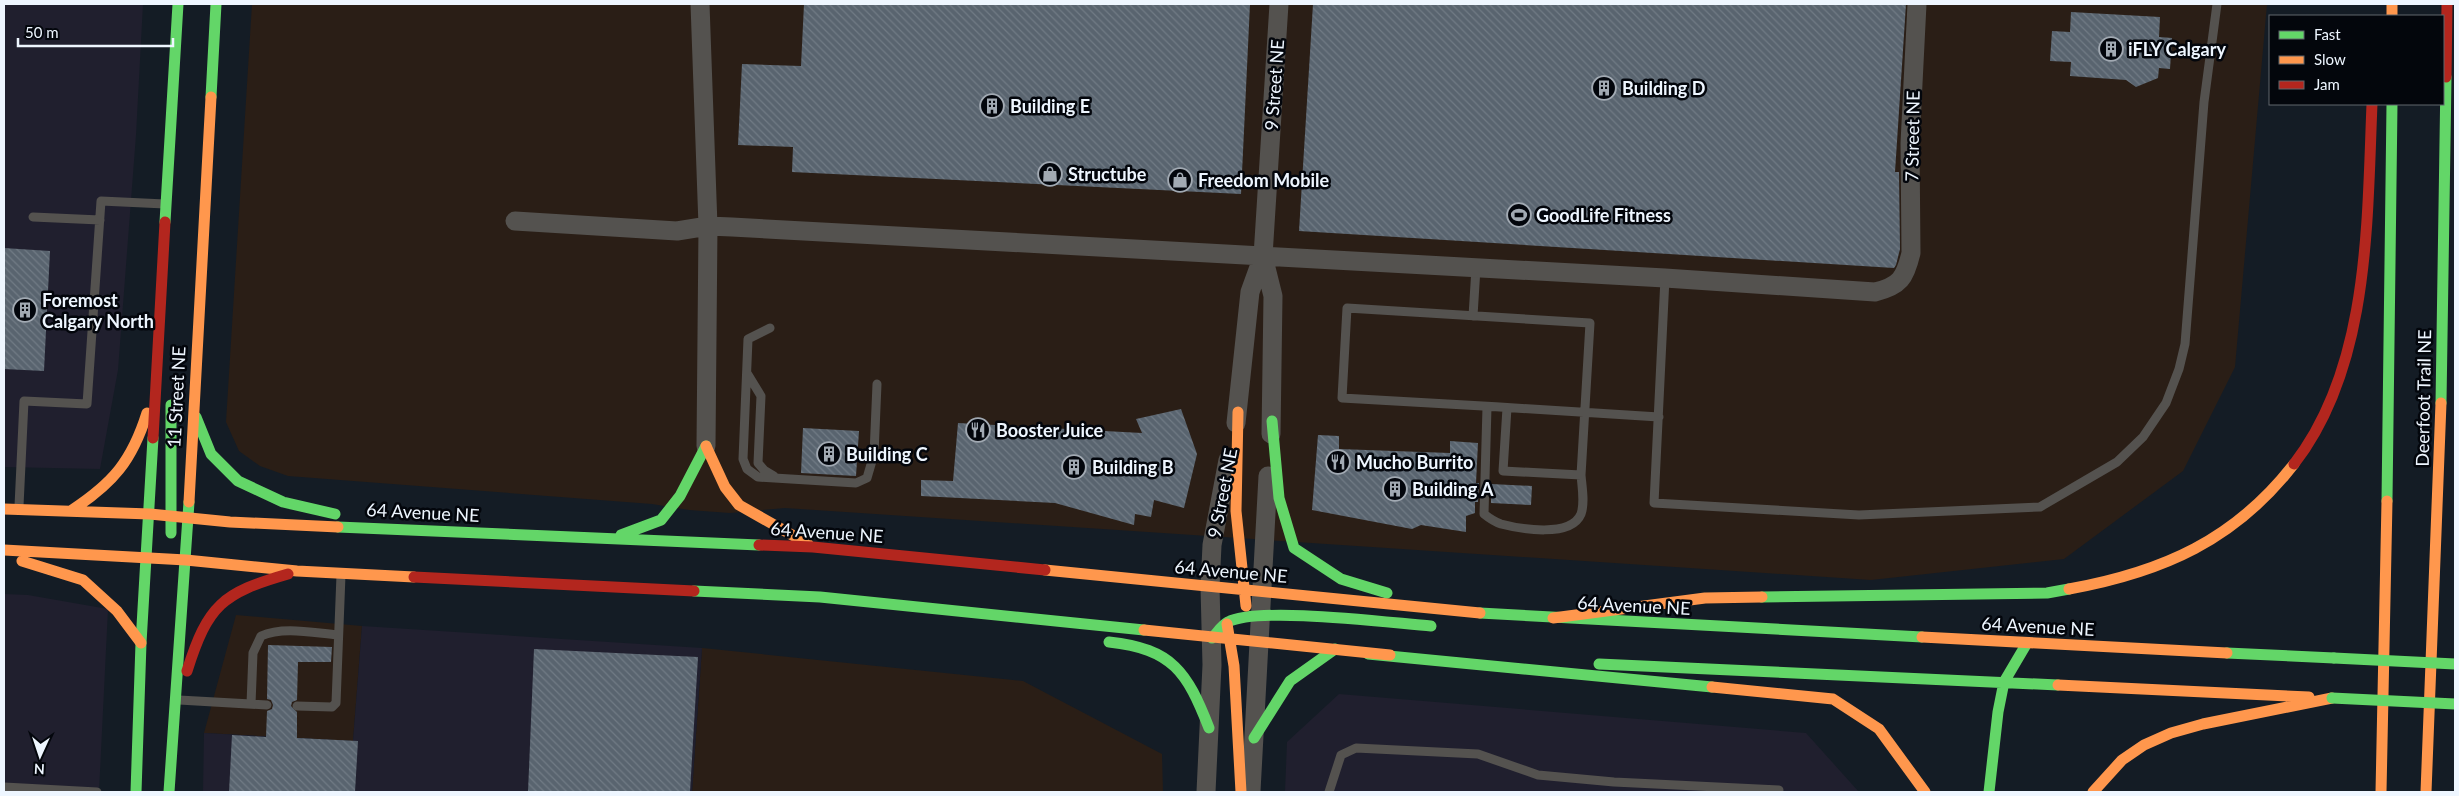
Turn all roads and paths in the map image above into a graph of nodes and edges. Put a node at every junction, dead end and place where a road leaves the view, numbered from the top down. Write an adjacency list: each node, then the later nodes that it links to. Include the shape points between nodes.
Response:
1 (178, 4): 12 (main road, 11 Street NE)
2 (216, 4): 9 (main road, 11 Street NE)
3 (221, 4): 9 (lane)
4 (700, 4): 17 (street)
5 (1279, 4): 18 (street, 9 Street NE)
6 (1917, 4): 20 (street, 7 Street NE, via 1910,143 1912,253 1900,281 1891,288 1874,292)
7 (2217, 4): 33 (lane, via 2204,102 2185,344 2180,369 2166,403 2143,438 2117,462 2040,507 1858,515 1654,503)
8 (2447, 4): 96 (main road, Deerfoot Trail NE, via 2442,416)
9 (214, 45): 30 (main road, 11 Street NE)
10 (2372, 105): 59 (main road, via 2360,283 2347,352 2335,388 2321,423 2286,476 2250,515 2212,542 2174,562 2126,578 2047,594 1705,598)
11 (2392, 105): 95 (main road)
12 (169, 164): 13 (main road, 11 Street NE); 23 (main road)
13 (167, 204): 15 (lane, via 100,201); 25 (main road, 11 Street NE)
14 (33, 217): 15 (lane)
15 (100, 220): 39 (lane, via 87,404 24,401)
16 (516, 221): 17 (street, via 677,230)
17 (708, 226): 18 (street); 35 (street)
18 (1263, 256): 19 (street); 31 (street, 9 Street NE, via 1250,292); 34 (street, 9 Street NE, via 1273,296)
19 (1476, 268): 20 (street); 21 (lane)
20 (1665, 278): 33 (lane)
21 (1472, 316): 28 (lane, via 1347,308 1342,398); 32 (lane, via 1590,323)
22 (770, 328): 24 (lane, via 748,339)
23 (171, 331)
24 (747, 373): 37 (lane, via 761,396 758,463); 37 (lane, via 743,459 747,469 758,477)
25 (157, 374): 40 (main road, via 142,428 128,462 102,490); 41 (main road, 11 Street NE)
26 (877, 384): 37 (lane, via 874,454 867,478 856,483)
27 (171, 390): 42 (main road)
28 (1487, 406): 29 (lane); 36 (lane, via 1484,514 1499,524 1527,529 1563,528 1574,523 1581,514)
29 (1507, 408): 32 (lane); 36 (lane, via 1503,471)
30 (193, 410): 43 (main road, 11 Street NE); 44 (main road, via 211,454 238,481 283,502)
31 (1238, 412): 53 (street, 9 Street NE, via 1216,524); 54 (main road, via 1236,511)
32 (1583, 412): 33 (lane); 36 (lane)
33 (1658, 416)
34 (1272, 421): 54 (street, 9 Street NE); 56 (main road, via 1279,498 1294,548 1341,578)
35 (706, 446): 45 (main road, via 680,496 661,520); 46 (main road, via 725,487 739,505)
36 (1580, 475)
37 (780, 478)
38 (4, 509): 39 (main road, 64 Avenue NE)
39 (19, 509): 40 (main road, 64 Avenue NE)
40 (72, 510): 41 (main road, 64 Avenue NE)
41 (150, 514): 42 (main road, 64 Avenue NE); 49 (main road, 11 Street NE)
42 (170, 516): 43 (main road, 64 Avenue NE); 50 (main road, via 171,534)
43 (188, 517): 44 (main road, 64 Avenue NE, via 230,522); 50 (main road, 11 Street NE)
44 (394, 528): 45 (main road, 64 Avenue NE)
45 (612, 538): 46 (main road, 64 Avenue NE)
46 (813, 547): 53 (main road, 64 Avenue NE)
47 (4, 550): 49 (main road)
48 (4, 556): 66 (main road, via 83,580 117,611)
49 (147, 558): 50 (main road); 66 (main road, 11 Street NE)
50 (186, 560): 51 (main road); 80 (main road, 11 Street NE)
51 (297, 571): 52 (main road); 75 (main road, via 245,588 217,608 196,642)
52 (342, 573): 55 (main road, via 820,597); 62 (lane)
53 (1210, 587): 54 (main road, 64 Avenue NE); 57 (main road, via 1221,596); 64 (street, 9 Street NE)
54 (1252, 590): 56 (main road, 64 Avenue NE); 58 (street, 9 Street NE)
55 (895, 606): 60 (main road); 64 (main road)
56 (1438, 610): 59 (main road, 64 Avenue NE)
57 (1226, 612): 58 (main road); 64 (main road); 64 (main road)
58 (1253, 616): 61 (main road); 67 (street, 9 Street NE)
59 (1553, 618): 63 (main road, 64 Avenue NE)
60 (930, 621)
61 (1442, 627)
62 (338, 635): 76 (lane, via 276,632 261,636 253,653); 79 (lane, via 336,703 332,707)
63 (1905, 636): 68 (main road, 64 Avenue NE); 69 (main road)
64 (1221, 639): 67 (main road); 81 (street, 9 Street NE); 89 (main road, via 1234,666)
65 (1101, 641): 81 (main road, via 1144,650 1168,661 1189,682)
66 (141, 643): 86 (main road, 11 Street NE)
67 (1258, 643): 70 (main road); 82 (street, 9 Street NE)
68 (2027, 643): 72 (main road, 64 Avenue NE, bridge); 73 (main road)
69 (1826, 644)
70 (1335, 649): 71 (main road); 82 (main road, via 1290,681)
71 (1368, 654): 73 (main road); 92 (main road, via 1833,699 1879,729)
72 (2455, 664)
73 (2004, 682): 74 (main road); 93 (main road)
74 (2332, 698): 77 (main road, bridge); 94 (main road, via 2203,724 2171,734 2144,745 2122,760)
75 (178, 700): 76 (lane); 80 (main road)
76 (250, 704): 78 (lane)
77 (2455, 704)
78 (267, 705)
79 (297, 706)
80 (174, 715): 87 (main road, 11 Street NE)
81 (1209, 728): 88 (street, 9 Street NE)
82 (1254, 738): 90 (street, 9 Street NE)
83 (4, 787): 85 (lane)
84 (1778, 790): 91 (lane, via 1538,775 1478,754 1356,748 1341,755)
85 (97, 792)
86 (136, 792)
87 (169, 792)
88 (1206, 792)
89 (1241, 792)
90 (1251, 792)
91 (1329, 792)
92 (1925, 792)
93 (1989, 792)
94 (2093, 792)
95 (2381, 792)
96 (2426, 792)

